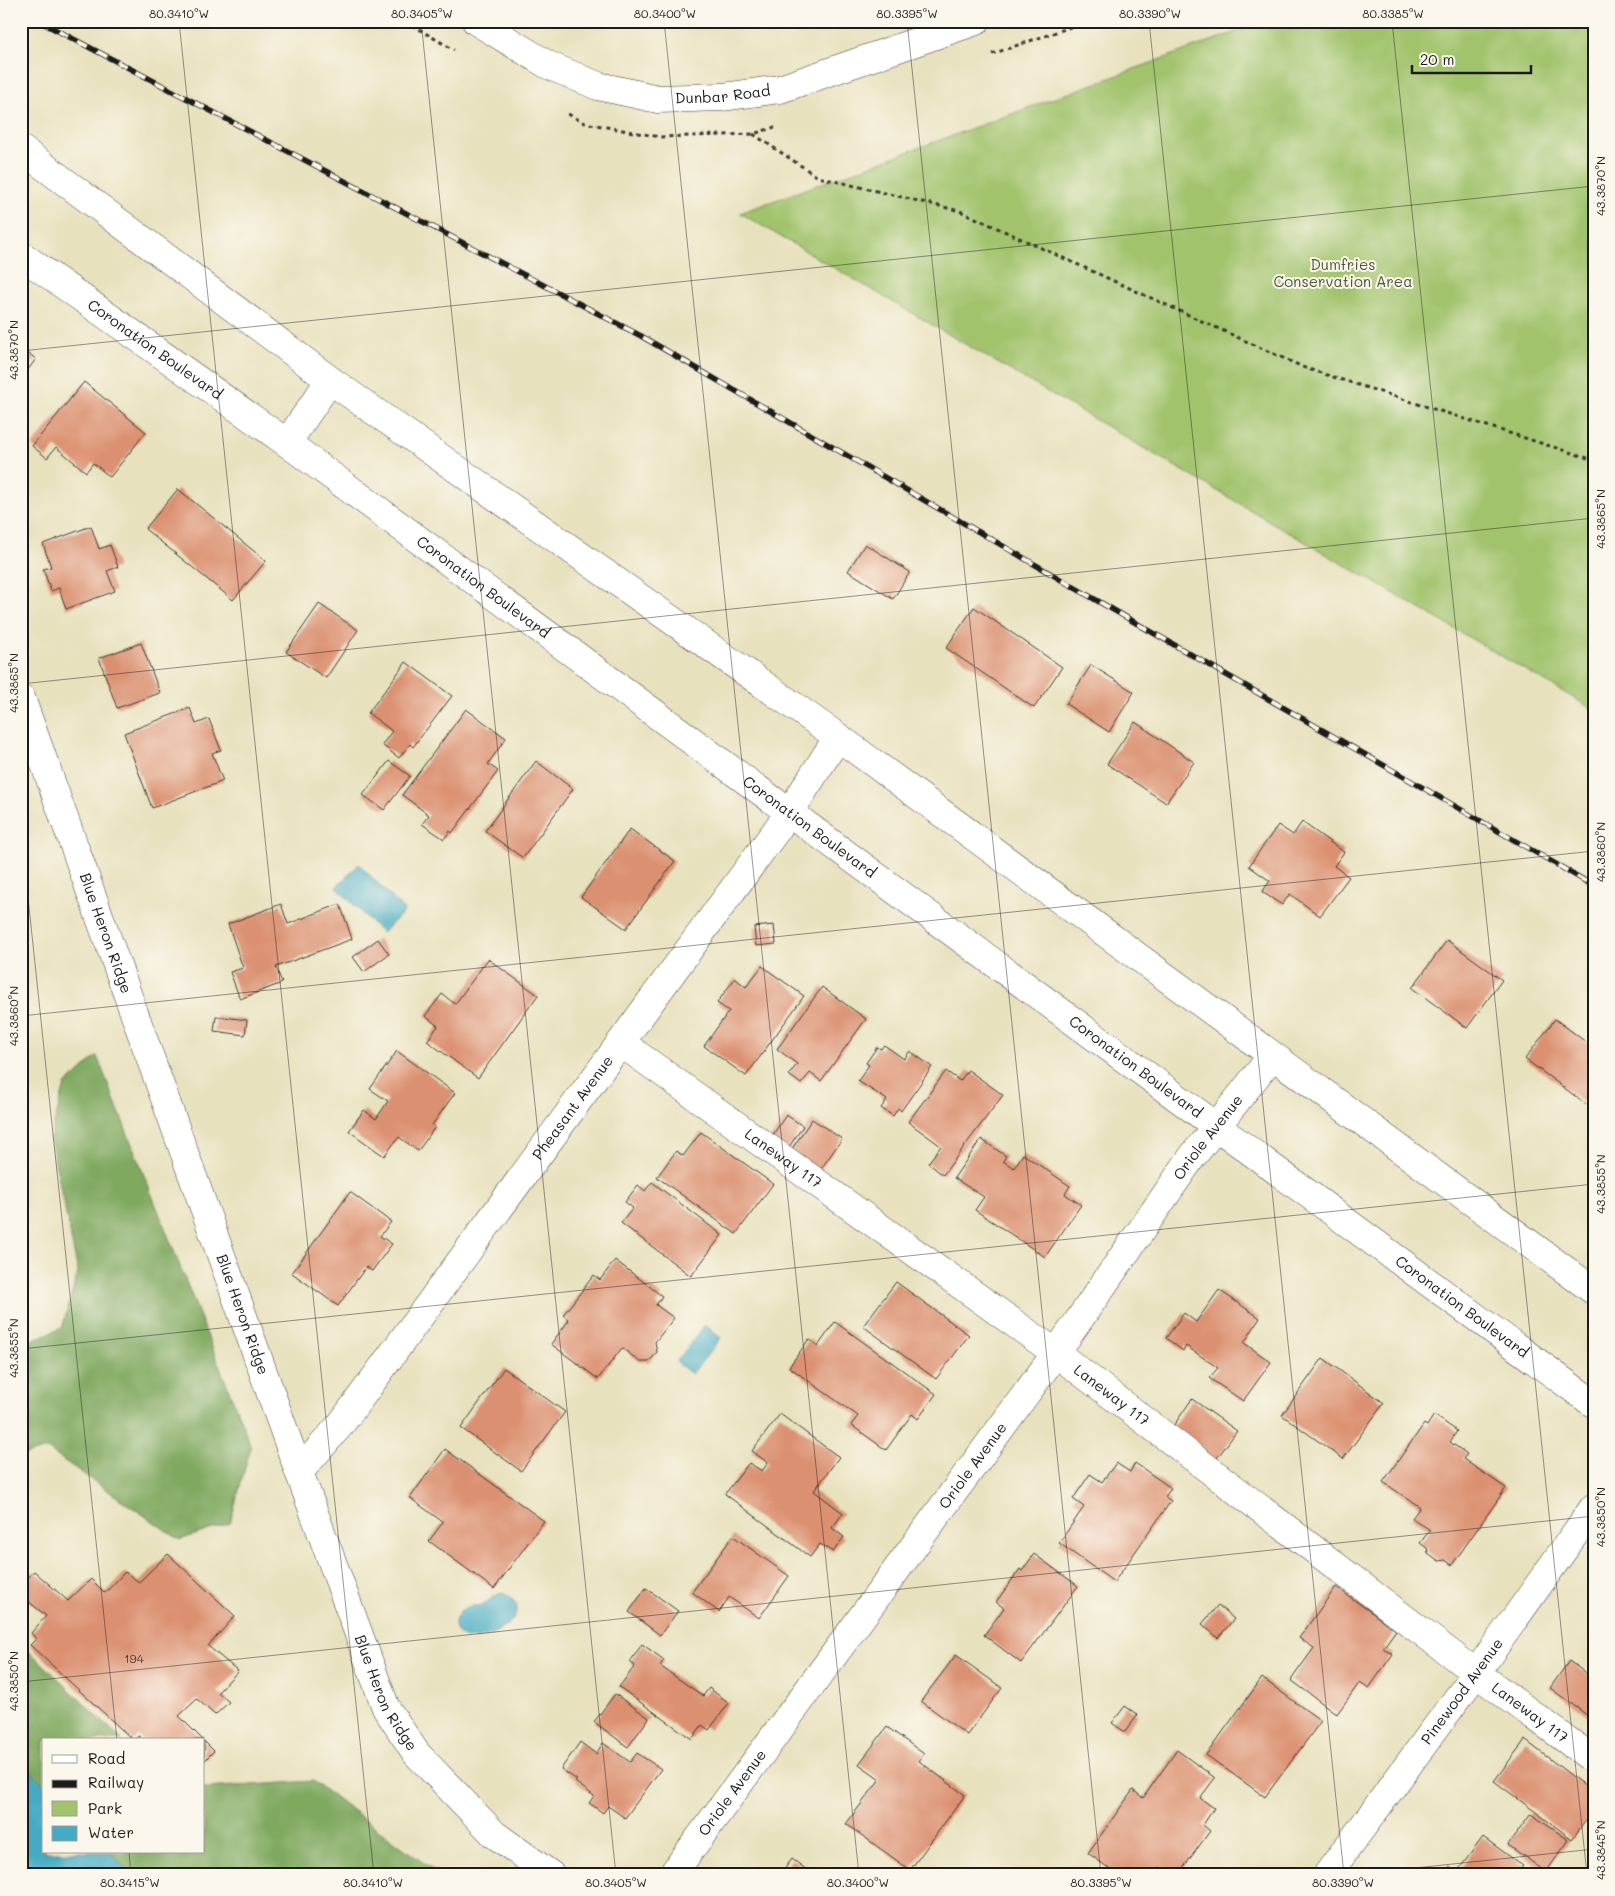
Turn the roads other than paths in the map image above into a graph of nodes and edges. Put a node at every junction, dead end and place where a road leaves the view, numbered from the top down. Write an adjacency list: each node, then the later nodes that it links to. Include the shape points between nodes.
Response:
1 (476, 21): 2 (street, Dunbar Road, via 548,65 598,86 658,99 724,98 780,90)
2 (976, 21)
3 (21, 149): 5 (street)
4 (21, 255): 6 (street, Coronation Boulevard)
5 (330, 380): 6 (street); 8 (street)
6 (287, 443): 9 (street, Coronation Boulevard)
7 (21, 698): 16 (street, Blue Heron Ridge)
8 (838, 737): 9 (street, Pheasant Avenue); 11 (street)
9 (790, 813): 10 (street, Pheasant Avenue); 12 (street, Coronation Boulevard)
10 (620, 1043): 14 (street, Laneway 117); 16 (street, Pheasant Avenue, via 341,1424)
11 (1272, 1056): 12 (street, Oriole Avenue); 13 (street)
12 (1215, 1126): 14 (street, Oriole Avenue); 15 (street, Coronation Boulevard)
13 (1594, 1291)
14 (1056, 1353): 18 (street, Laneway 117); 21 (street, Oriole Avenue)
15 (1594, 1404)
16 (299, 1472): 20 (street, Blue Heron Ridge, via 386,1708 416,1753 494,1834)
17 (1594, 1506): 18 (street, Pinewood Avenue)
18 (1476, 1673): 19 (street, Laneway 117); 22 (street, Pinewood Avenue)
19 (1594, 1760)
20 (551, 1875)
21 (672, 1875)
22 (1327, 1875)

